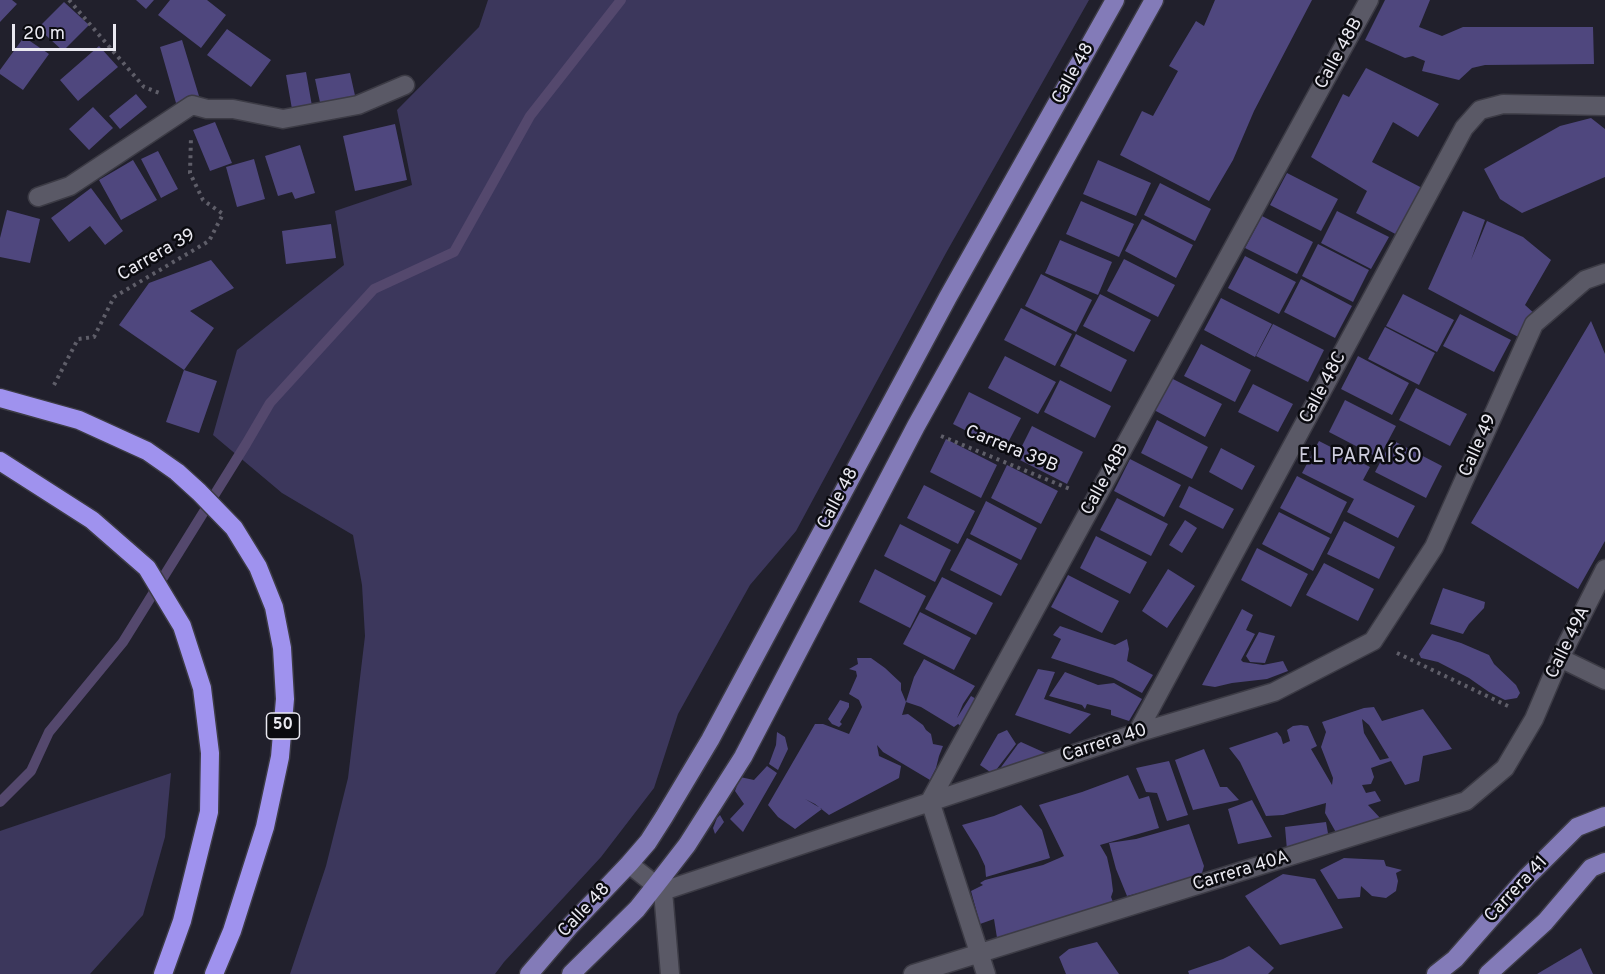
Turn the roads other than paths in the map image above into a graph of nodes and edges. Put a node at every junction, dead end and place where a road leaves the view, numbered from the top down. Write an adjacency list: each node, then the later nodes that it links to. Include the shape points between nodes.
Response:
1 (1115, 0): 19 (main road, Calle 48, via 948,297 710,740 648,842)
2 (1154, 0): 20 (main road, Calle 48, via 916,426 743,757)
3 (1369, 0): 16 (street, Calle 48B)
4 (405, 85): 6 (street, via 358,105 283,119 192,105 70,186)
5 (1605, 106): 15 (street, Calle 48C, via 1503,104 1480,110 1464,128)
6 (38, 197)
7 (1605, 273): 11 (street, Calle 49, via 1585,280 1534,324 1434,547)
8 (0, 398): 23 (highway, 50, via 79,420 147,451 177,472 234,528 258,567 274,607 282,648 285,699 280,757 265,827)
9 (0, 461): 22 (highway, via 92,520 147,568 182,626 202,688 210,753 209,812 182,921)
10 (1605, 569): 12 (street, Calle 49A)
11 (1373, 641): 15 (street, Carrera 40, via 1274,692)
12 (1560, 658): 13 (street); 14 (street, Calle 49A)
13 (1605, 680)
14 (1534, 718): 21 (street, Carrera 40A, via 1505,768 1466,801)
15 (1137, 733): 16 (street, Carrera 40)
16 (930, 801): 20 (street, Carrera 40); 21 (street)
17 (1605, 816): 29 (main road, Carrera 41, via 1577,827 1455,959)
18 (1605, 862): 30 (main road, via 1591,868 1545,922)
19 (629, 864): 20 (street); 24 (main road, Calle 48)
20 (660, 888): 25 (main road, Calle 48); 26 (street)
21 (979, 953): 27 (street, Carrera 40A); 28 (street)
22 (163, 974)
23 (214, 974)
24 (529, 974)
25 (571, 974)
26 (670, 974)
27 (913, 974)
28 (986, 974)
29 (1436, 974)
30 (1488, 974)

